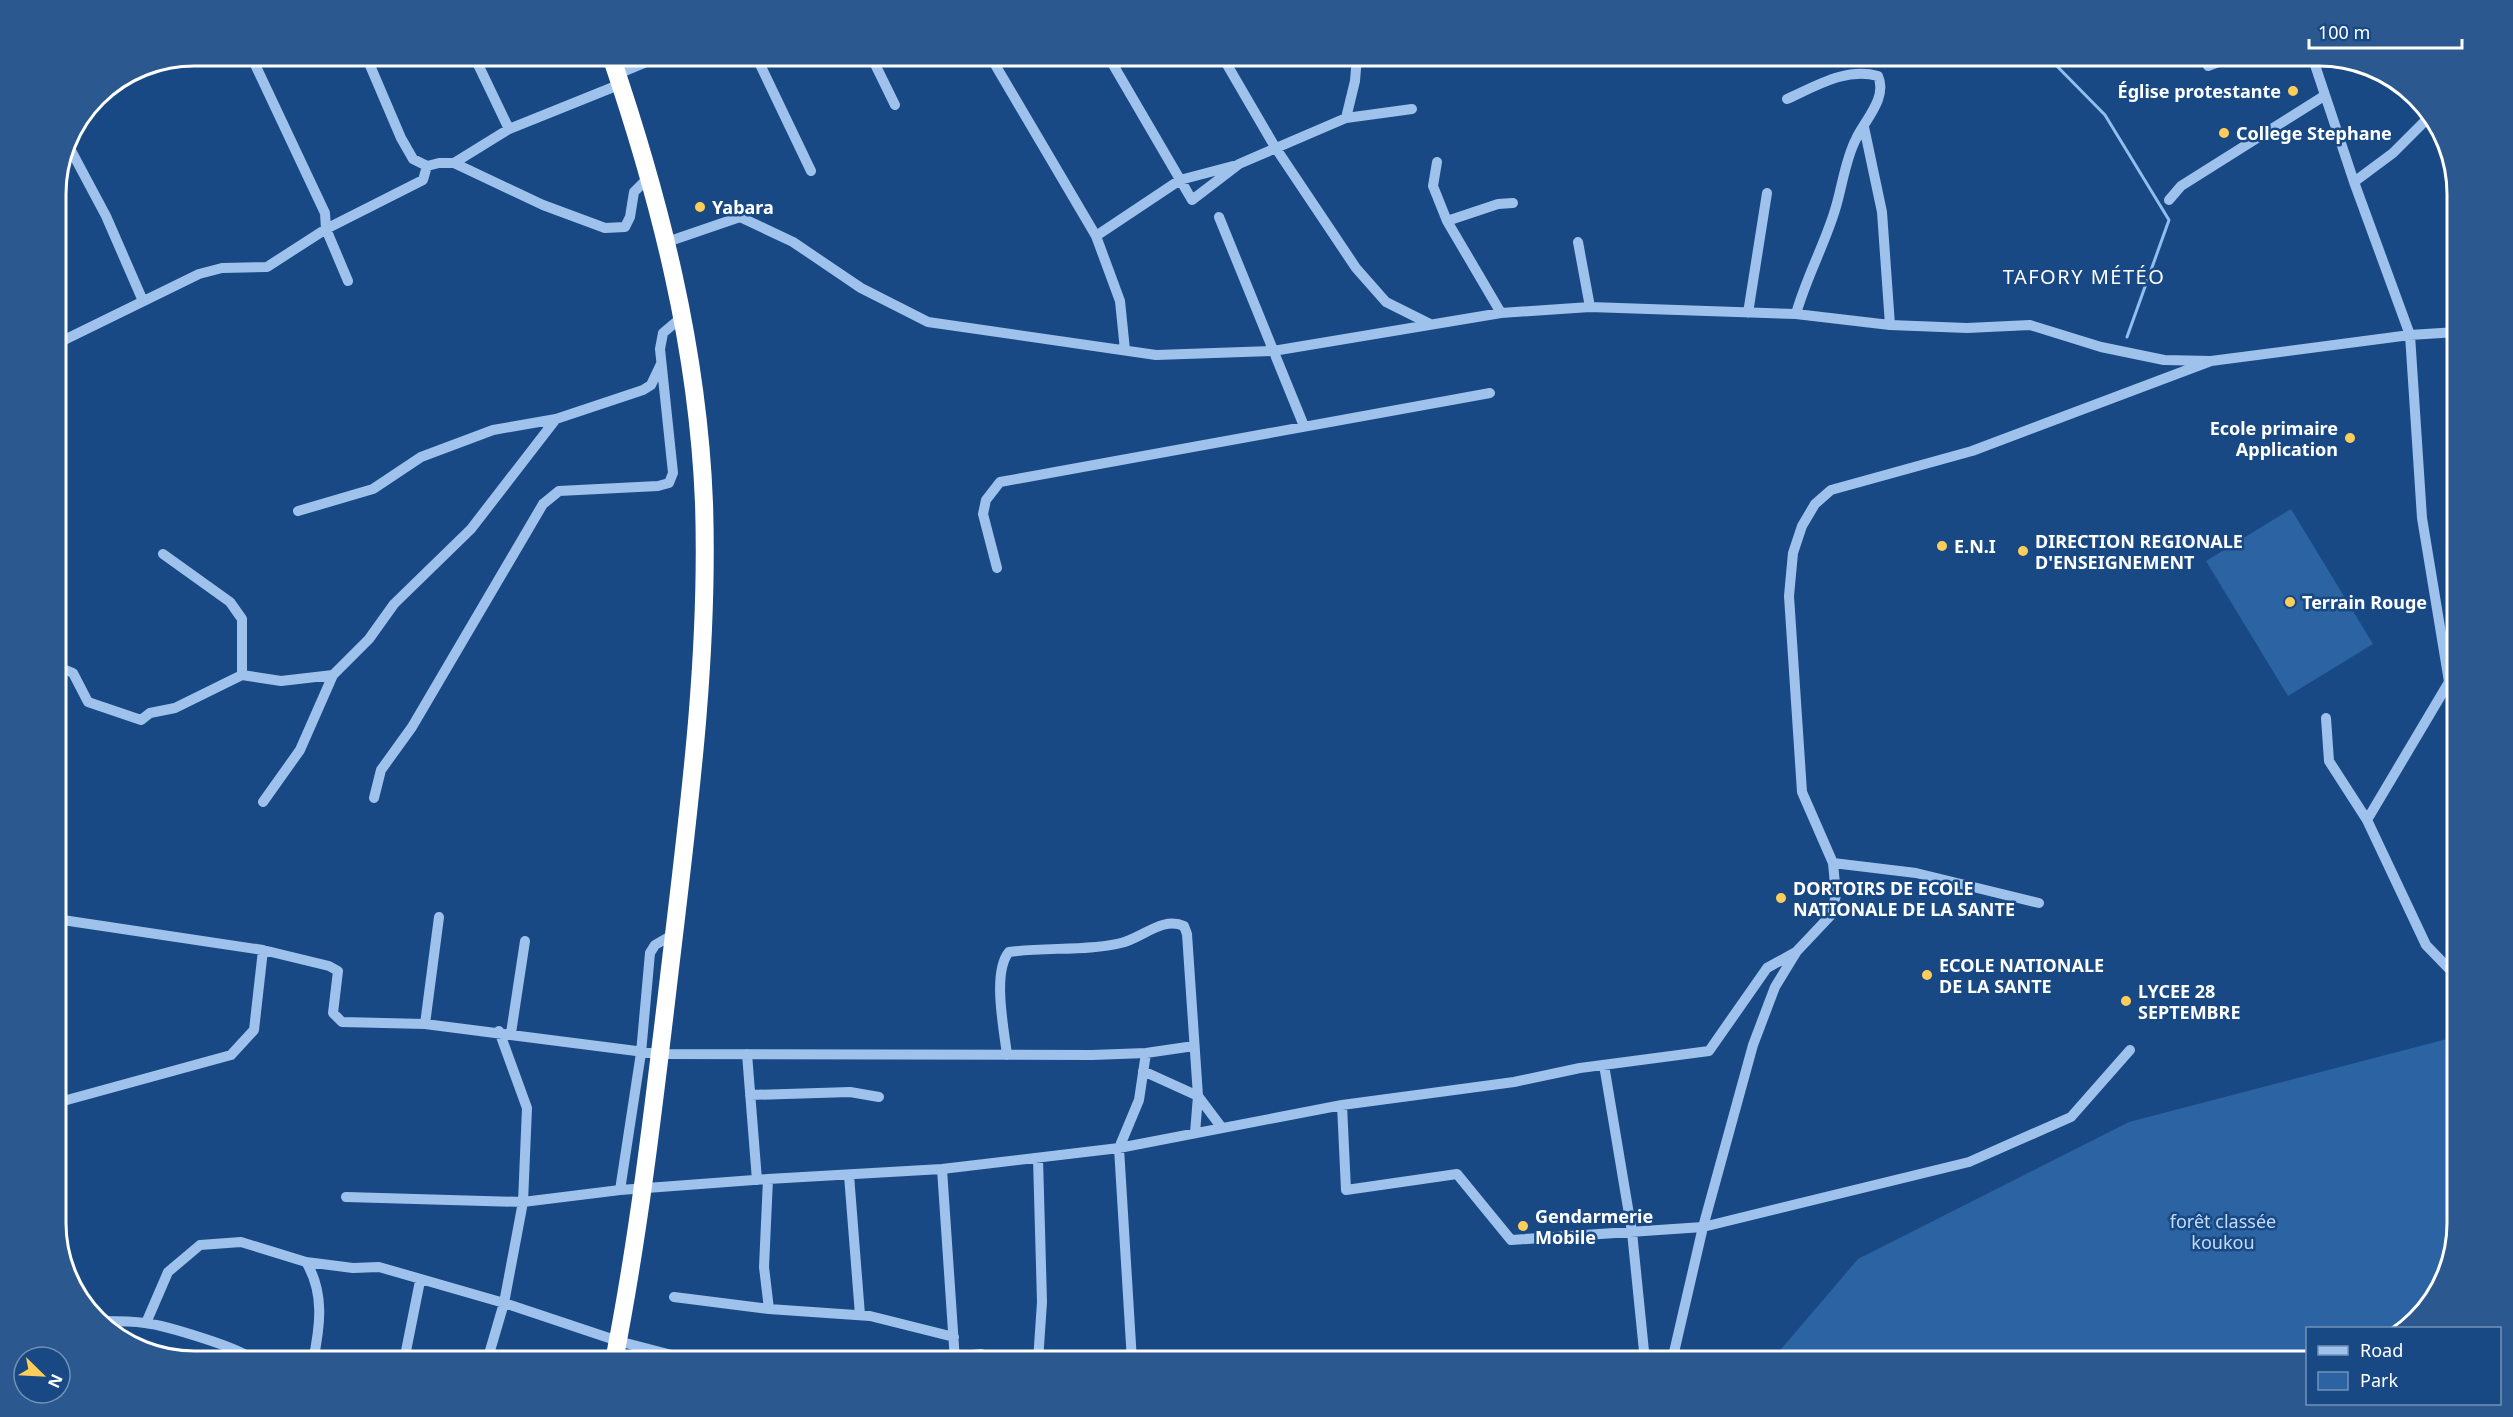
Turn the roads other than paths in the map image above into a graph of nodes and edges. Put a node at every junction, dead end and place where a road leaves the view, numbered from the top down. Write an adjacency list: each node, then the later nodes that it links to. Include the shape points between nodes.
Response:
1 (256, 66): 39 (street, via 325,213)
2 (370, 66): 24 (street)
3 (479, 66): 21 (street)
4 (614, 66): 13 (highway)
5 (643, 66): 13 (street)
6 (761, 66): 29 (street)
7 (876, 66): 16 (street)
8 (997, 66): 40 (street)
9 (1114, 66): 32 (street)
10 (1228, 66): 22 (street)
11 (1356, 66): 18 (street)
12 (2315, 66): 14 (street)
13 (619, 79): 21 (street); 30 (highway)
14 (2324, 96): 33 (street); 35 (street, via 2181,186)
15 (1787, 99): 20 (street, via 1838,76 1878,76 1881,83)
16 (895, 105)
17 (1412, 109): 18 (street)
18 (1346, 118): 22 (street)
19 (2424, 122): 33 (street, via 2393,153)
20 (1864, 127): 48 (street, via 1856,139 1835,212); 51 (street, via 1882,212)
21 (509, 129): 26 (street)
22 (1275, 147): 27 (street); 50 (street, via 1375,293)
23 (73, 154): 44 (street, via 106,216)
24 (413, 159): 28 (street); 31 (street)
25 (1437, 162): 38 (street, via 1432,186)
26 (454, 163): 28 (street); 30 (street, via 543,205 605,228 625,227 634,192)
27 (1239, 164): 32 (street); 32 (street, via 1192,200)
28 (427, 166): 31 (street)
29 (811, 171)
30 (649, 177): 41 (highway)
31 (423, 180): 39 (street)
32 (1180, 180): 40 (street)
33 (2354, 182): 53 (street)
34 (1767, 193): 47 (street)
35 (2169, 200)
36 (1513, 203): 38 (street)
37 (1220, 218): 56 (street)
38 (1447, 221): 46 (street)
39 (326, 229): 43 (street); 44 (street, via 267,267 222,268 199,274)
40 (1096, 236): 55 (street, via 1120,301)
41 (667, 242): 49 (highway); 55 (street, via 740,217 793,242 861,288 928,322)
42 (1578, 242): 45 (street)
43 (348, 281)
44 (143, 301): 54 (street)
45 (1590, 307): 46 (street); 47 (street)
46 (1501, 313): 50 (street)
47 (1748, 313): 48 (street)
48 (1796, 314): 51 (street)
49 (683, 316): 58 (street, via 663,333); 80 (highway, via 704,503 700,708)
50 (1430, 324): 56 (street)
51 (1890, 325): 57 (street, via 1967,328 2030,324 2101,347 2164,360)
52 (2447, 333): 53 (street)
53 (2410, 335): 57 (street); 67 (street, via 2422,518)
54 (66, 339)
55 (1125, 350): 56 (street, via 1156,355)
56 (1273, 351): 63 (street)
57 (2211, 361): 76 (street, via 1972,452 1831,490 1815,504 1793,553 1789,596 1802,792)
58 (661, 364): 59 (street); 60 (street)
59 (651, 385): 60 (street); 62 (street)
60 (664, 388): 73 (street, via 673,473 669,483 559,491 543,504 412,727 381,770)
61 (1490, 393): 63 (street)
62 (556, 419): 64 (street, via 493,430 422,456 373,489); 70 (street, via 471,529 394,604 369,639)
63 (1304, 426): 66 (street, via 1000,482 986,500 983,514)
64 (298, 512)
65 (163, 554): 69 (street, via 230,602 242,619)
66 (997, 568)
67 (2447, 664)
68 (66, 670): 69 (street, via 73,673 88,702 141,720 150,712 175,708)
69 (242, 675): 70 (street, via 281,681)
70 (333, 675): 74 (street, via 300,750)
71 (2447, 687): 75 (street)
72 (2326, 718): 75 (street, via 2329,761)
73 (374, 798)
74 (263, 802)
75 (2367, 820): 84 (street, via 2426,945)
76 (1833, 862): 77 (street, via 1916,873); 83 (street, via 1836,895 1831,915)
77 (2039, 903)
78 (439, 917): 85 (street)
79 (66, 920): 82 (street)
80 (674, 934): 90 (street, via 655,945 650,953); 92 (highway)
81 (525, 941): 87 (street)
82 (263, 950): 85 (street, via 338,971 333,1013 342,1022); 100 (street, via 254,1030 231,1055)
83 (1797, 951): 95 (street, via 1767,968 1709,1051); 113 (street, via 1775,987 1753,1045)
84 (2447, 967)
85 (425, 1024): 86 (street)
86 (499, 1031): 87 (street); 112 (street, via 527,1108)
87 (511, 1033): 90 (street)
88 (1194, 1046): 91 (street); 94 (street, via 1187,934 1184,926 1174,921 1119,944 1010,952 1003,959 1000,980); 98 (street)
89 (2130, 1050): 113 (street, via 2072,1117 1969,1162)
90 (641, 1053): 92 (street); 110 (street)
91 (1146, 1053): 94 (street); 96 (street)
92 (660, 1054): 93 (street); 109 (highway)
93 (747, 1054): 94 (street); 97 (street)
94 (1007, 1055)
95 (1604, 1065): 101 (street, via 1514,1082); 114 (street)
96 (1143, 1071): 98 (street); 104 (street, via 1138,1100)
97 (750, 1095): 99 (street, via 850,1092); 108 (street)
98 (1198, 1096): 102 (street); 103 (street)
99 (879, 1097)
100 (66, 1101)
101 (1342, 1105): 102 (street); 114 (street, via 1346,1190 1457,1174 1511,1240)
102 (1222, 1128): 103 (street)
103 (1195, 1133): 104 (street)
104 (1119, 1148): 105 (street); 133 (street)
105 (1038, 1158): 106 (street); 132 (street, via 1042,1302)
106 (942, 1169): 107 (street); 123 (street)
107 (849, 1175): 108 (street); 120 (street)
108 (762, 1179): 109 (street); 119 (street)
109 (644, 1189): 110 (street); 124 (highway)
110 (620, 1190): 112 (street)
111 (346, 1197): 112 (street)
112 (523, 1202): 118 (street)
113 (1702, 1227): 114 (street); 135 (street)
114 (1632, 1232): 134 (street)
115 (306, 1262): 116 (street, via 379,1267); 122 (street, via 241,1242 200,1245 168,1272); 126 (street, via 316,1279 318,1293 319,1333)
116 (420, 1281): 118 (street); 127 (street)
117 (674, 1298): 119 (street)
118 (504, 1303): 124 (street); 128 (street)
119 (769, 1309): 120 (street)
120 (860, 1315): 123 (street)
121 (113, 1321): 122 (street)
122 (146, 1323): 125 (street)
123 (954, 1337): 131 (street)
124 (618, 1341): 129 (highway); 130 (street)
125 (234, 1351)
126 (315, 1351)
127 (406, 1351)
128 (490, 1351)
129 (616, 1351)
130 (655, 1351)
131 (955, 1351)
132 (1039, 1351)
133 (1131, 1351)
134 (1644, 1351)
135 (1674, 1351)

